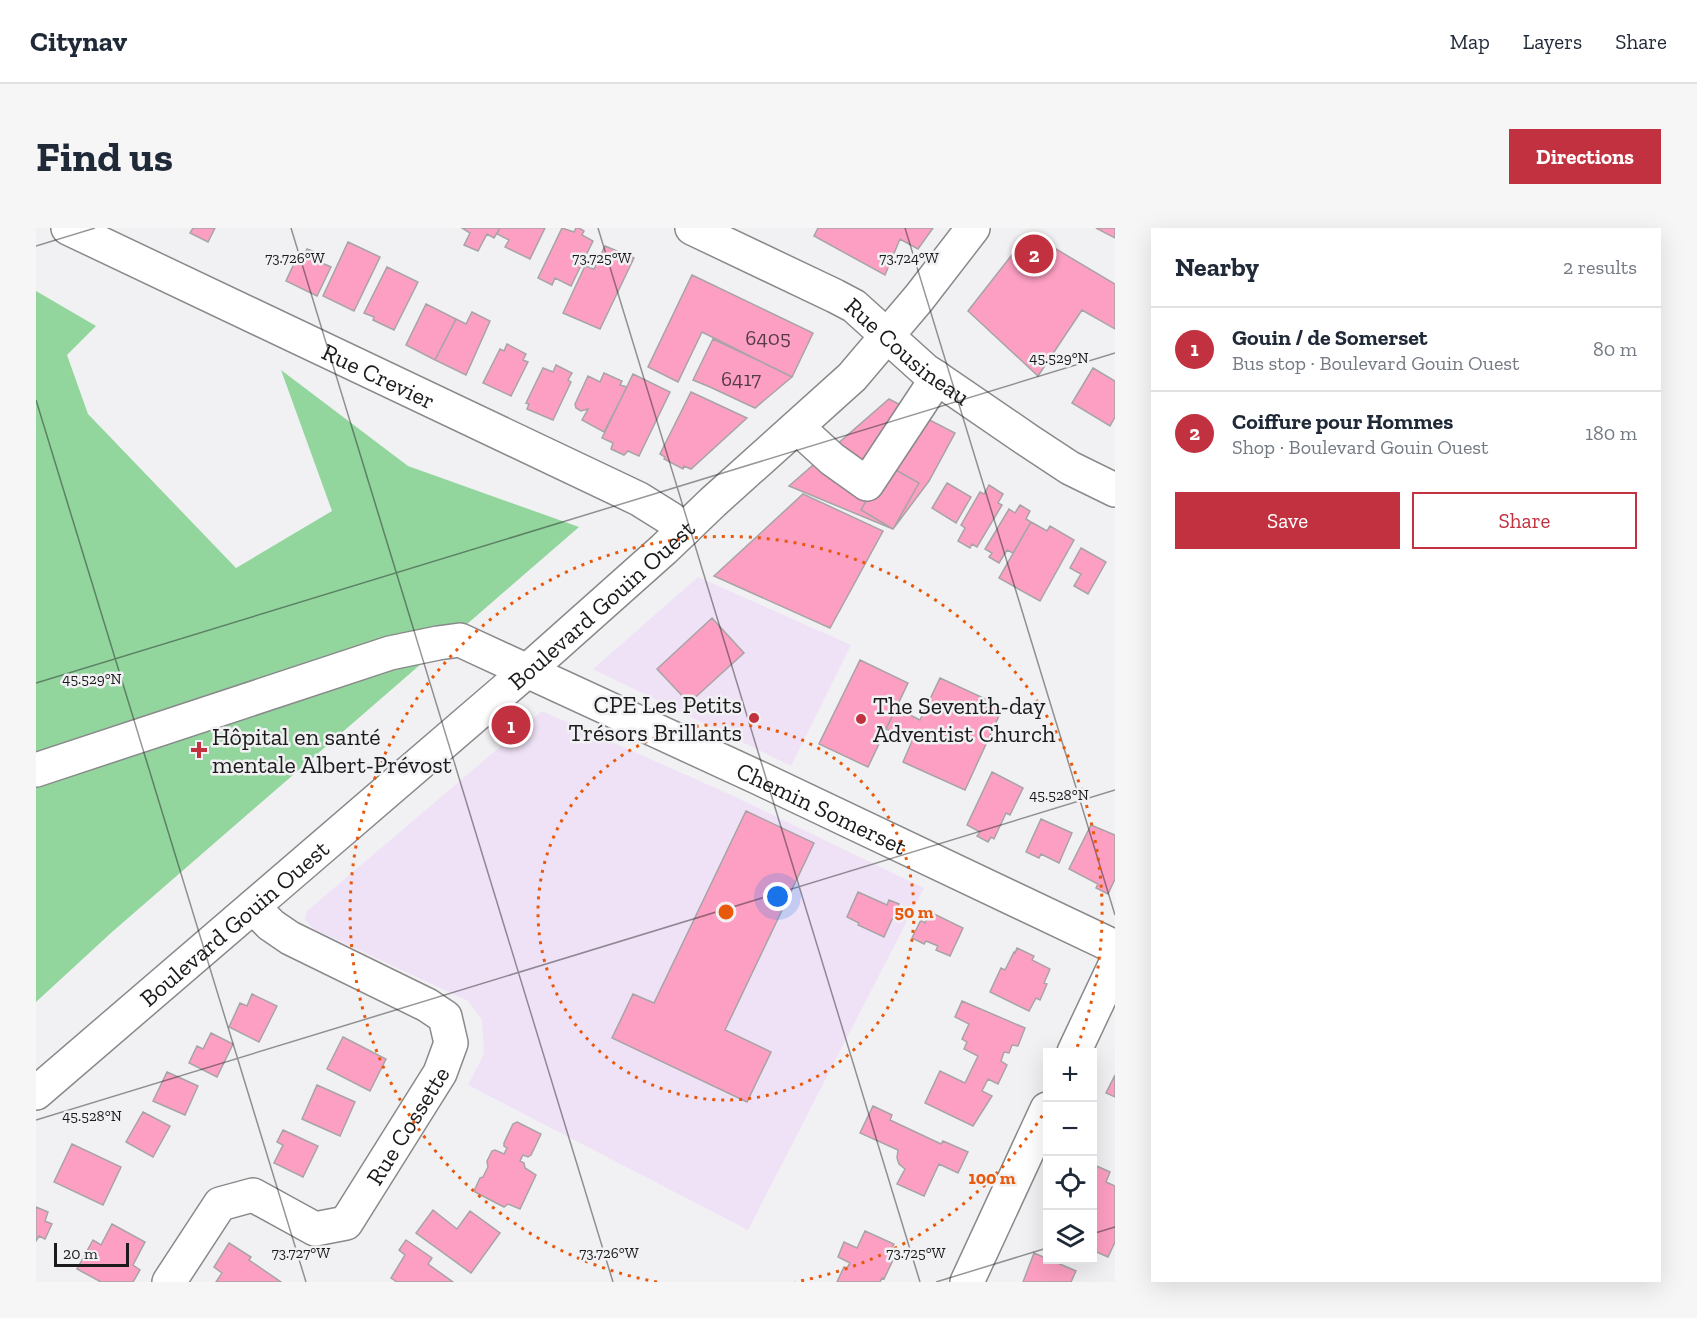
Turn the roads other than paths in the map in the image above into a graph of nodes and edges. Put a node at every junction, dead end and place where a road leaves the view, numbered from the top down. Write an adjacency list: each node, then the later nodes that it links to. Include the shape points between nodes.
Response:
1 (68, 228): 8 (street, Rue Crevier, via 639,499)
2 (692, 228): 4 (street, Rue Cousineau, via 844,300)
3 (973, 228): 4 (street, Boulevard Gouin Ouest)
4 (887, 336): 5 (street, Rue Cousineau); 6 (street, Boulevard Gouin Ouest, via 852,377)
5 (937, 378): 6 (street, via 867,484); 7 (street, Rue Cousineau, via 1062,462)
6 (797, 427): 8 (street, Boulevard Gouin Ouest)
7 (1115, 490)
8 (684, 530): 9 (street, Boulevard Gouin Ouest)
9 (527, 671): 10 (street, Chemin Somerset, via 460,640 438,643 390,653); 11 (street, Boulevard Gouin Ouest); 12 (street, Chemin Somerset)
10 (36, 770)
11 (253, 907): 15 (street, Boulevard Gouin Ouest); 17 (street, Rue Cossette, via 290,938 445,1017 451,1043 440,1072 346,1223 315,1229 253,1196 220,1204)
12 (1115, 946)
13 (1115, 965): 14 (street)
14 (1076, 1048)
15 (36, 1093)
16 (1043, 1118): 18 (street)
17 (169, 1282)
18 (967, 1282)

